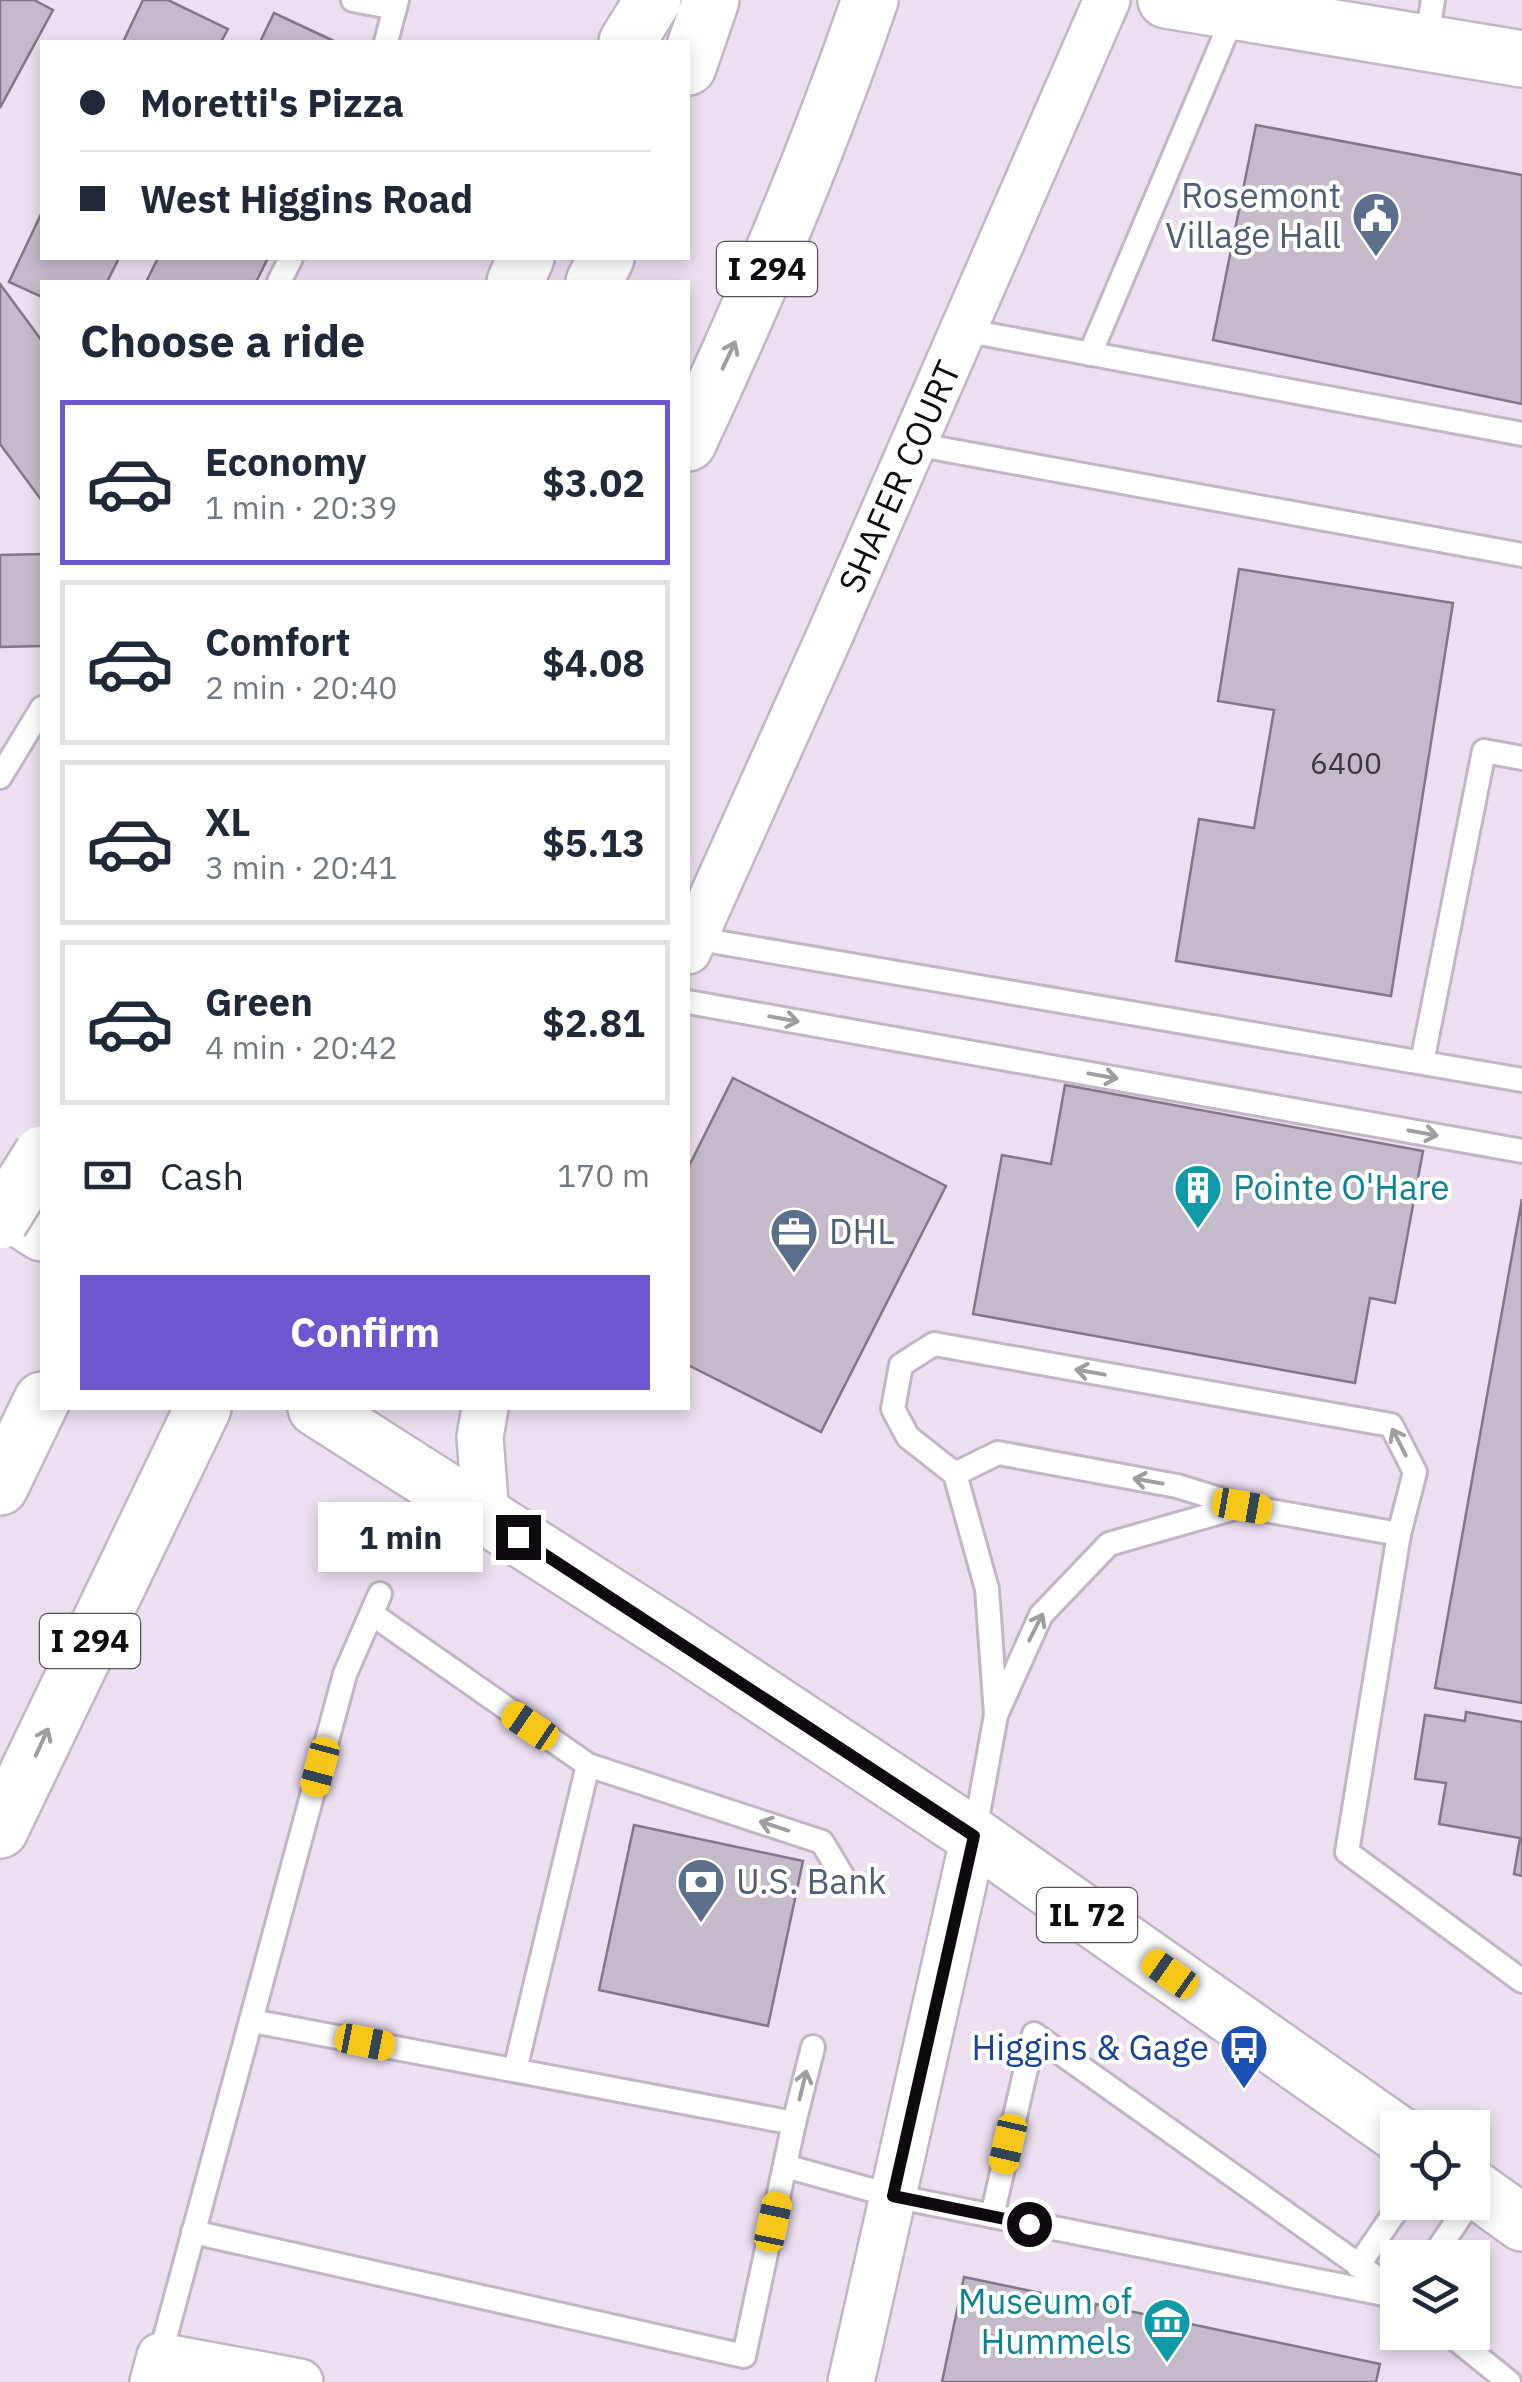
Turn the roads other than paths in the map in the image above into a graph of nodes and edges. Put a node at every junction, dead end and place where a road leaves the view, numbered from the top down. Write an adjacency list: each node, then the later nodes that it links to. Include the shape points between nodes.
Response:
1 (353, 0): 7 (lane)
2 (652, 0): 11 (main road)
3 (710, 0): 13 (main road)
4 (870, 0): 17 (main road, I 294, one-way to 4, via 752,308)
5 (1107, 0): 14 (street, SHAFER COURT)
6 (1166, 0): 8 (main road)
7 (396, 4): 10 (lane)
8 (1234, 12): 9 (main road); 15 (lane)
9 (1429, 21): 12 (main road)
10 (387, 40)
11 (628, 40)
12 (1522, 59)
13 (690, 61)
14 (964, 330): 15 (lane); 18 (street, SHAFER COURT)
15 (1090, 354): 16 (lane)
16 (1522, 434)
17 (690, 439)
18 (914, 444): 19 (lane); 23 (street, SHAFER COURT)
19 (1522, 556)
20 (40, 711): 22 (lane)
21 (1522, 758): 25 (lane, via 1484,751)
22 (0, 777)
23 (690, 945): 25 (lane)
24 (690, 1002): 27 (lane, one-way to 27)
25 (1422, 1062): 26 (lane)
26 (1522, 1080)
27 (1522, 1151)
28 (40, 1157): 30 (main road, bridge)
29 (0, 1206): 31 (main road)
30 (0, 1221)
31 (40, 1232)
32 (40, 1404): 37 (main road)
33 (333, 1410): 39 (main road, IL 72)
34 (486, 1410): 39 (street, via 480,1437)
35 (191, 1429): 43 (main road, I 294, one-way to 35)
36 (955, 1474): 38 (lane, one-way to 36, via 1177,1486 998,1453); 40 (lane, one-way to 36, via 1414,1472 1390,1425 934,1344 901,1365 893,1409 908,1437); 41 (lane, via 987,1589)
37 (0, 1486)
38 (1242, 1506): 40 (lane); 41 (lane, one-way to 38, via 1041,1614 1109,1544)
39 (486, 1516): 44 (main road, IL 72)
40 (1399, 1534): 47 (lane, via 1347,1852)
41 (996, 1715): 44 (lane)
42 (588, 1765): 46 (lane, one-way to 42, via 822,1842); 48 (lane, via 376,1604 346,1674); 50 (lane)
43 (6, 1819): 45 (main road)
44 (974, 1836): 51 (main road, IL 72); 54 (street)
45 (0, 1864)
46 (846, 1882)
47 (1522, 1980)
48 (252, 2021): 50 (lane); 59 (lane)
49 (813, 2047): 52 (lane, one-way to 49)
50 (515, 2070): 52 (lane)
51 (1380, 2121)
52 (794, 2123): 53 (lane)
53 (785, 2166): 54 (lane); 59 (lane, via 744,2356)
54 (893, 2196): 56 (lane); 66 (street)
55 (1490, 2205): 58 (main road)
56 (992, 2216): 60 (lane, via 1034,2034); 62 (lane)
57 (1390, 2220): 60 (lane)
58 (1522, 2223)
59 (193, 2232): 64 (lane)
60 (1358, 2266): 61 (lane)
61 (1380, 2282)
62 (1380, 2291)
63 (1469, 2350): 67 (lane)
64 (156, 2369): 65 (street)
65 (300, 2382)
66 (851, 2382)
67 (1509, 2382)

